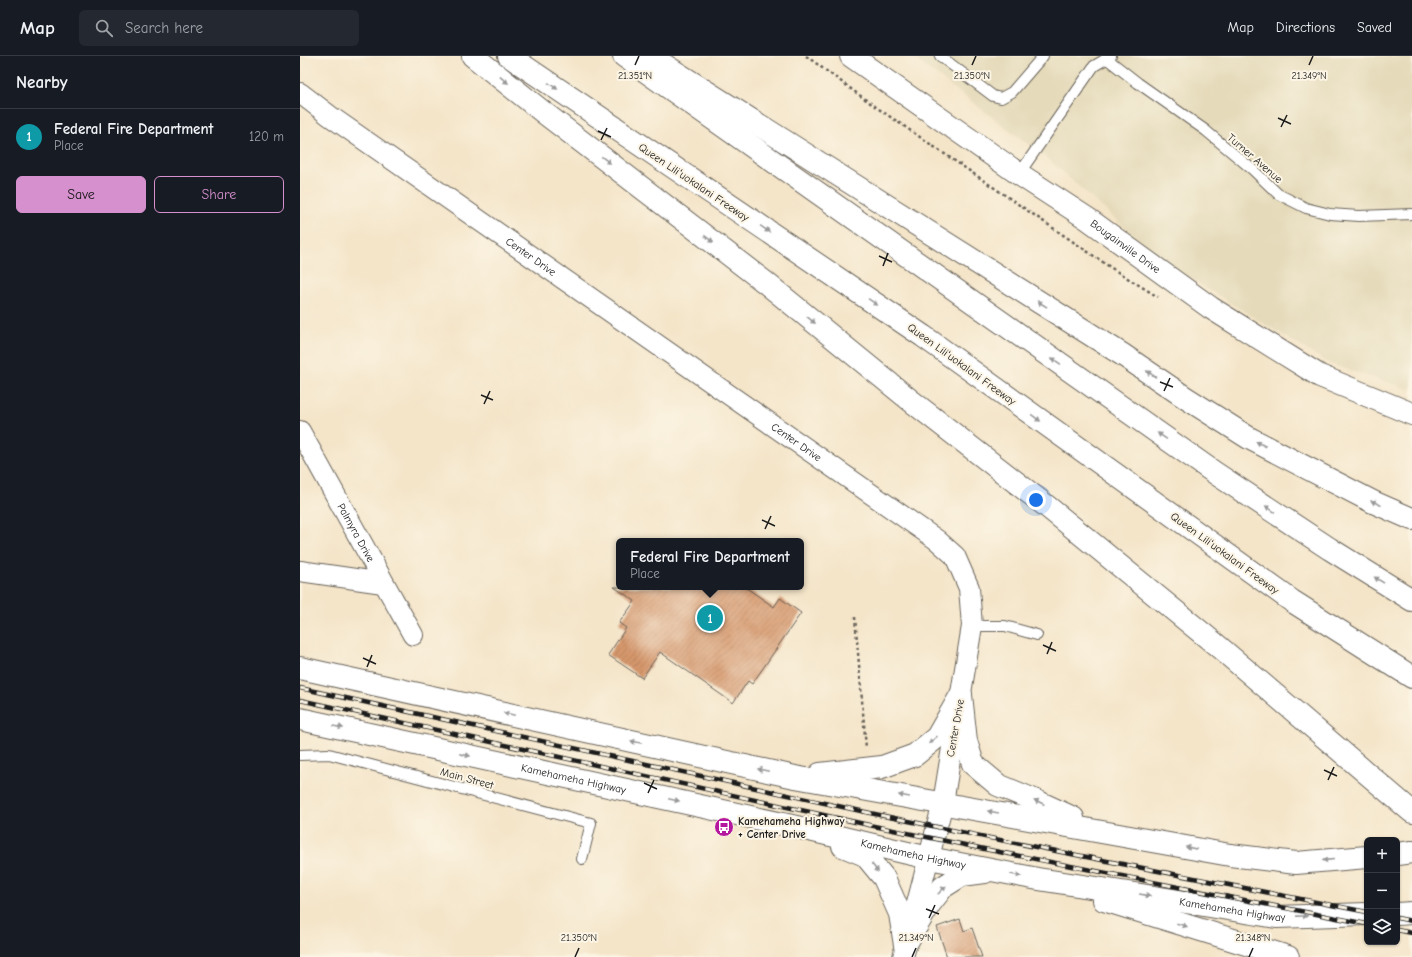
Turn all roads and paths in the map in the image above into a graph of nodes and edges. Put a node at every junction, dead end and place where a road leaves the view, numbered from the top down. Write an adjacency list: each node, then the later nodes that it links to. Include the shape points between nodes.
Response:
1 (473, 56): 30 (main road, one-way to 30, via 766,283 1049,508 1219,647)
2 (509, 56): 23 (main road, Queen Liliʻuokalani Freeway, one-way to 23, via 923,336 1292,601)
3 (624, 56): 17 (main road, one-way to 3, via 1215,473)
4 (650, 56): 14 (main road, one-way to 4, via 1249,438 1123,355)
5 (851, 56): 10 (main road, Bougainville Drive)
6 (940, 56): 7 (lane, via 993,96 1001,98 1012,92)
7 (1043, 56)
8 (1108, 57): 10 (lane, via 1094,66); 11 (lane, Turner Avenue, via 1138,83 1205,130 1285,198 1306,208 1330,214)
9 (300, 93): 19 (street, Center Drive, via 937,540 955,556 969,588)
10 (1019, 174): 12 (main road, Bougainville Drive, via 1088,219 1211,308 1320,376)
11 (1412, 214)
12 (1412, 414)
13 (300, 431): 16 (street, Palmyra Drive)
14 (1412, 519)
15 (300, 571): 16 (street)
16 (383, 583): 20 (street, Palmyra Drive)
17 (1412, 600)
18 (855, 617): 27 (path)
19 (972, 626): 21 (lane, via 1005,626); 24 (street, Center Drive)
20 (413, 635)
21 (1037, 635)
22 (300, 668): 28 (main road, one-way to 22)
23 (1412, 676)
24 (961, 695): 28 (main road, one-way to 28, via 937,737 915,755 882,767); 29 (street, Center Drive); 32 (main road, one-way to 24, via 998,785 973,764 966,741)
25 (300, 719): 31 (main road, Kamehameha Highway, one-way to 31)
26 (300, 755): 35 (lane, Main Street, via 329,754 591,823)
27 (866, 755)
28 (794, 777): 29 (main road, one-way to 28)
29 (943, 803): 32 (main road, one-way to 29); 34 (street, Center Drive)
30 (1412, 812)
31 (792, 826): 34 (main road, Kamehameha Highway); 41 (main road, one-way to 41, via 865,855 884,878 900,914)
32 (1100, 831): 33 (main road, one-way to 32, via 1296,863 1230,855)
33 (1364, 857)
34 (929, 858): 36 (main road, Kamehameha Highway); 41 (street, Center Drive)
35 (582, 859)
36 (994, 871): 37 (main road, Kamehameha Highway, one-way to 37); 41 (main road, one-way to 36, via 929,906 943,887 962,874)
37 (1038, 879): 39 (main road, Kamehameha Highway, one-way to 39, via 1276,917); 42 (main road, one-way to 42)
38 (1412, 913): 40 (main road)
39 (1364, 914)
40 (1400, 914)
41 (904, 951)
42 (1288, 957)

